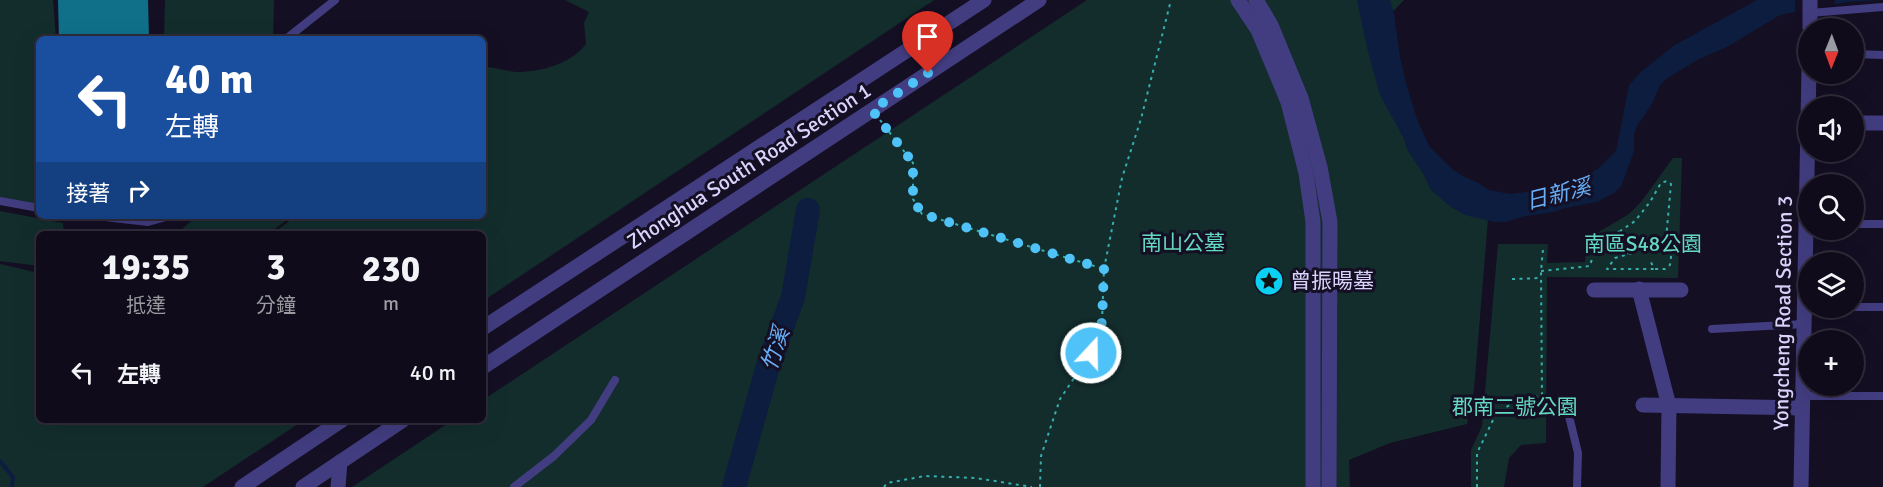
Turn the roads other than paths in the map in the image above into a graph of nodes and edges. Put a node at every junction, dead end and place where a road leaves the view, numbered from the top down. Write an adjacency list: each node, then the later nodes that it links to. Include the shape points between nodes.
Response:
1 (335, 0): 8 (lane)
2 (984, 0): 26 (street, Zhonghua South Road Section 1)
3 (1039, 0): 28 (street, Zhonghua South Road Section 1)
4 (1239, 0): 42 (street, via 1258,30 1288,102 1306,172 1313,222)
5 (1256, 0): 43 (street, via 1271,25 1301,98 1330,222)
6 (1883, 7): 7 (lane)
7 (1810, 13)
8 (290, 36)
9 (1864, 54): 10 (lane)
10 (1883, 55)
11 (1864, 123): 12 (street)
12 (1883, 123)
13 (0, 201): 14 (lane)
14 (36, 207)
15 (122, 219): 16 (lane)
16 (159, 219)
17 (1864, 224): 18 (lane)
18 (1883, 224)
19 (1639, 289): 20 (street); 21 (street); 33 (street)
20 (1594, 290)
21 (1681, 290)
22 (1864, 307): 23 (lane)
23 (1883, 307)
24 (1805, 318): 25 (street, Yongcheng Road Section 3)
25 (1804, 324): 27 (lane); 31 (street, Yongcheng Road Section 3)
26 (486, 326)
27 (1712, 328)
28 (486, 366)
29 (615, 380): 41 (lane, via 591,420)
30 (1883, 396): 31 (lane)
31 (1802, 402): 33 (street); 46 (street, Yongcheng Road Section 3)
32 (1643, 405): 33 (street)
33 (1670, 406): 45 (street)
34 (1567, 408): 44 (lane, via 1578,453)
35 (338, 423): 38 (street)
36 (399, 423): 37 (street)
37 (340, 462): 39 (street); 40 (street)
38 (242, 487)
39 (303, 487)
40 (338, 487)
41 (514, 487)
42 (1313, 487)
43 (1329, 487)
44 (1577, 487)
45 (1668, 487)
46 (1801, 487)

